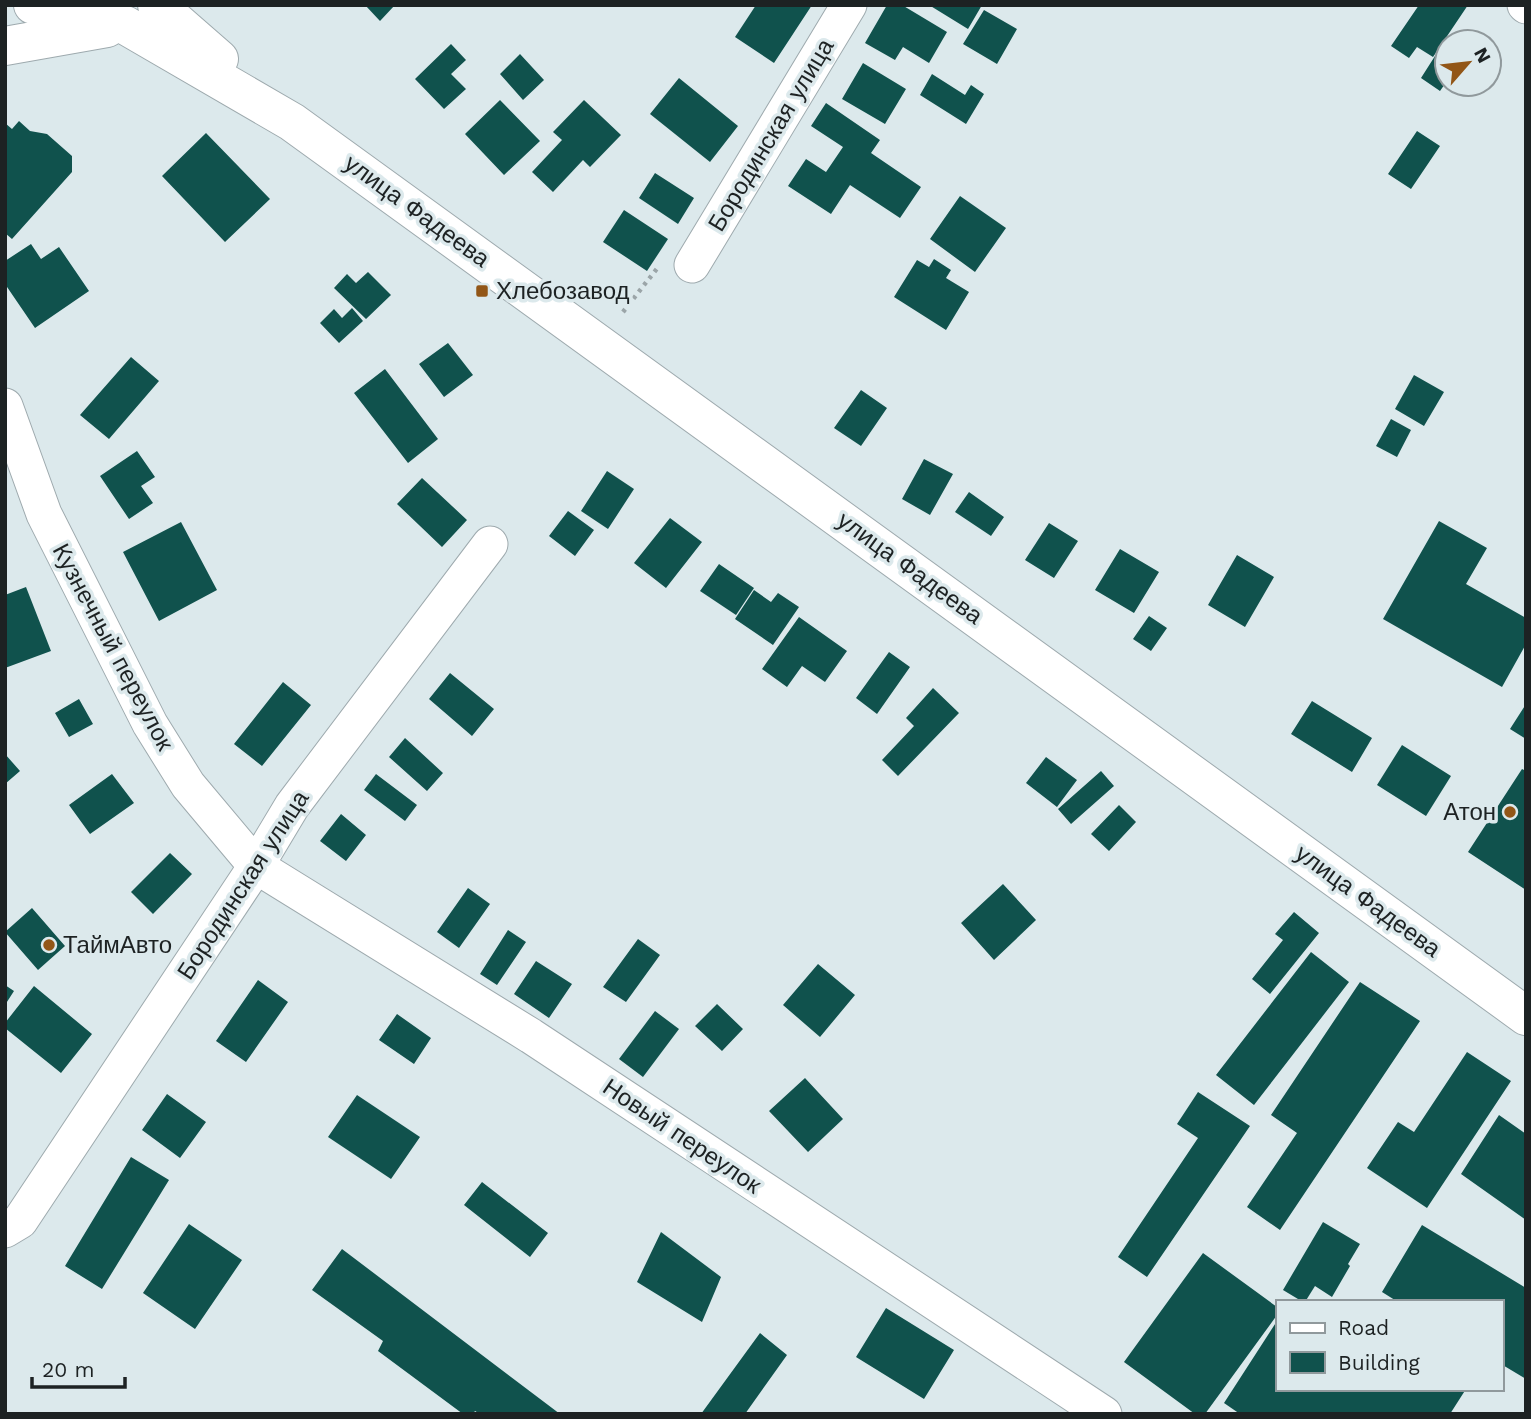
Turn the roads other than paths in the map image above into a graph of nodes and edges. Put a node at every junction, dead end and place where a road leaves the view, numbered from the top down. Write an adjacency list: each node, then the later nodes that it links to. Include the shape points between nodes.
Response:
1 (33, 5): 4 (main road)
2 (157, 5): 6 (main road)
3 (849, 5): 7 (street, Бородинская улица)
4 (125, 25): 5 (main road); 6 (main road)
5 (5, 46)
6 (292, 122): 11 (main road, улица Фадеева)
7 (692, 265)
8 (5, 406): 10 (street, Кузнечный переулок, via 44,514 150,724 188,785)
9 (490, 544): 10 (street, Бородинская улица, via 292,806)
10 (257, 866): 12 (street, Бородинская улица, via 20,1222); 13 (street, Новый переулок, via 531,1036)
11 (1526, 1016)
12 (5, 1230)
13 (1104, 1414)

